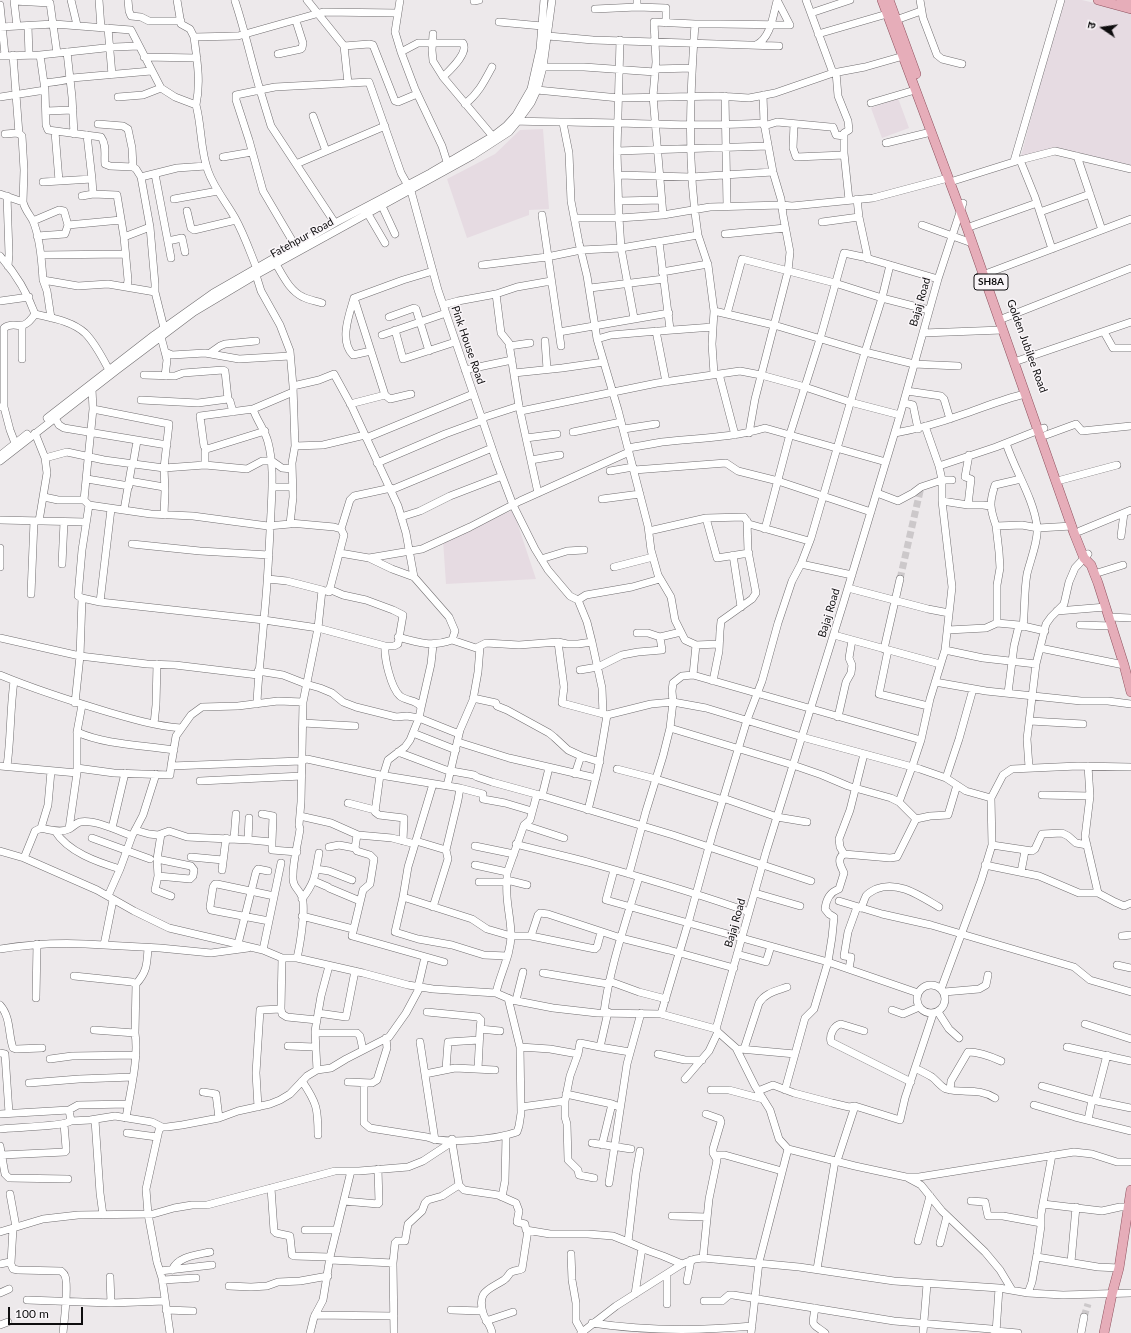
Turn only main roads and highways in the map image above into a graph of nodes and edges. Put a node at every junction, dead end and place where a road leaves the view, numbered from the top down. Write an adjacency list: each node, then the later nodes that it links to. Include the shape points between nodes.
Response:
1 (882, 0): 7 (main road, SH8A)
2 (889, 0): 7 (main road, SH8A)
3 (1098, 0): 6 (main road)
4 (1121, 0): 5 (main road)
5 (1131, 3)
6 (1131, 9)
7 (905, 55): 8 (main road, SH8A); 8 (main road, SH8A, via 915,90)
8 (951, 180): 9 (main road, SH8A)
9 (961, 207): 10 (main road, SH8A); 10 (main road, Golden Jubilee Road / SH8A, via 972,226)
10 (1001, 319): 11 (main road, Golden Jubilee Road / SH8A); 11 (main road, SH8A, via 1002,330)
11 (1017, 362): 12 (main road, Golden Jubilee Road / SH8A); 12 (main road, SH8A, via 1025,394)
12 (1043, 431): 13 (main road, SH8A); 13 (main road, Golden Jubilee Road / SH8A)
13 (1076, 528): 14 (main road, SH8A)
14 (1129, 674): 15 (main road, SH8A)
15 (1131, 692)
16 (1131, 1190): 17 (main road)
17 (1129, 1211): 18 (main road, via 1120,1268)
18 (1104, 1333)

